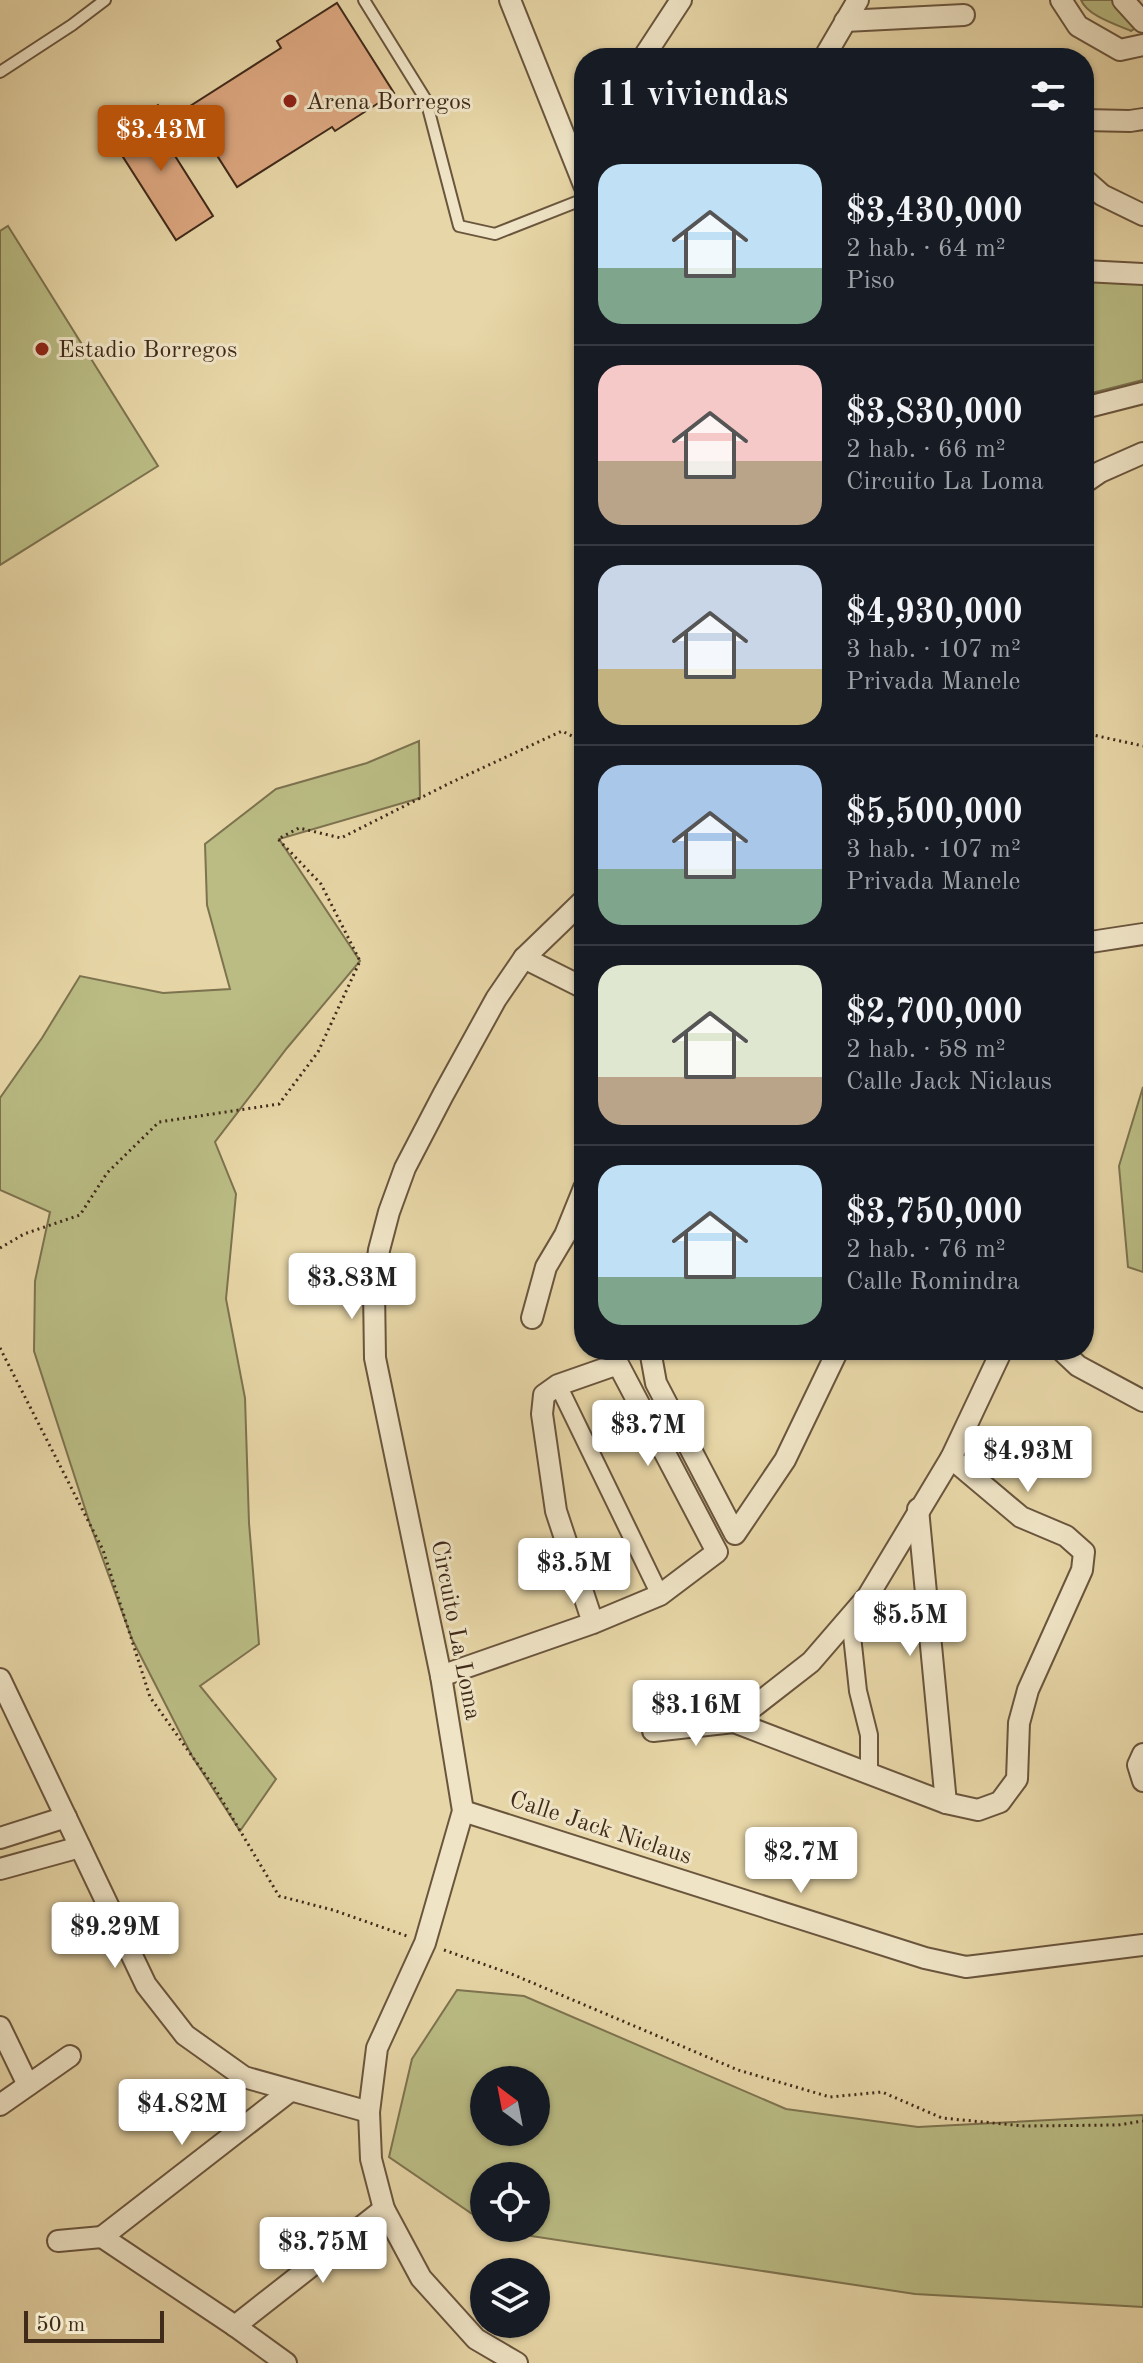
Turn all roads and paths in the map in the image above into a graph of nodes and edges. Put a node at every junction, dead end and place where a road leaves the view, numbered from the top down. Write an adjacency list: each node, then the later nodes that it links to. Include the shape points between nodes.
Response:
1 (105, 0): 15 (lane)
2 (364, 0): 20 (lane, via 426,100 459,226 495,234)
3 (510, 0): 18 (street)
4 (681, 0): 13 (street)
5 (858, 0): 10 (street)
6 (1061, 0): 12 (street, via 1078,26 1120,50)
7 (1123, 0): 11 (street)
8 (920, 9): 9 (street); 10 (street)
9 (964, 15)
10 (845, 21): 14 (street)
11 (1143, 22)
12 (1143, 45)
13 (650, 48)
14 (830, 48)
15 (0, 72)
16 (1143, 119): 17 (street)
17 (1094, 120)
18 (574, 143)
19 (1094, 188): 21 (street)
20 (574, 203)
21 (1143, 215)
22 (1094, 272): 23 (street)
23 (1143, 274)
24 (1143, 393): 25 (street)
25 (1094, 405)
26 (1143, 453): 27 (street)
27 (1094, 476)
28 (1094, 735): 30 (path)
29 (574, 737): 39 (path, via 562,731 341,838 299,828 278,839 321,884 360,961 318,1052 279,1104 159,1122 107,1173 80,1215)
30 (1143, 746)
31 (574, 910): 34 (street, Circuito La Loma)
32 (1143, 934): 33 (street)
33 (1094, 942)
34 (524, 958): 35 (street); 53 (street, Circuito La Loma, via 496,999 405,1168 379,1250 374,1290 375,1358)
35 (574, 983)
36 (574, 1213): 38 (street)
37 (574, 1231): 38 (street)
38 (565, 1235): 40 (street, via 546,1267)
39 (0, 1248)
40 (532, 1318)
41 (0, 1348): 66 (path, via 103,1550 150,1697 214,1787 279,1896)
42 (652, 1360): 43 (street, via 656,1383 735,1534 785,1460)
43 (833, 1360)
44 (997, 1360): 48 (street)
45 (1072, 1360): 47 (street)
46 (558, 1385): 50 (street); 50 (street, via 618,1364 717,1552); 52 (street, via 544,1395 542,1414 556,1511)
47 (1143, 1401)
48 (951, 1458): 49 (street); 60 (street, via 1021,1517 1066,1536 1084,1552 1082,1570 1028,1690 1019,1723 1017,1779 1000,1802 978,1810)
49 (918, 1509): 51 (street, via 868,1596); 60 (street)
50 (660, 1595): 52 (street)
51 (850, 1617): 55 (street, via 811,1662); 58 (street, via 869,1735)
52 (593, 1623): 53 (street)
53 (441, 1676): 61 (street, Circuito La Loma)
54 (0, 1679): 62 (street)
55 (734, 1722): 56 (street); 58 (street)
56 (653, 1731)
57 (1143, 1754): 59 (street, via 1138,1765)
58 (869, 1774): 60 (street)
59 (1143, 1781)
60 (946, 1803)
61 (463, 1811): 66 (street, Circuito La Loma); 67 (street, Calle Jack Niclaus, via 966,1967)
62 (66, 1817): 63 (street); 64 (street)
63 (0, 1838)
64 (80, 1847): 65 (street); 71 (street, via 146,1985 185,2035 244,2077)
65 (0, 1869)
66 (425, 1943): 73 (street, Circuito La Loma, via 377,2048); 74 (path, via 738,2070 830,2097 882,2092 942,2118 1024,2126)
67 (1143, 1945)
68 (0, 2027): 70 (street)
69 (70, 2056): 70 (street)
70 (28, 2085): 72 (street)
71 (290, 2091): 73 (street); 76 (street)
72 (0, 2105)
73 (369, 2112): 75 (street, Circuito La Loma, via 371,2159)
74 (1143, 2121)
75 (384, 2209): 78 (street); 80 (street, Circuito La Loma, via 421,2278 476,2339)
76 (102, 2237): 77 (street); 78 (street)
77 (58, 2241)
78 (235, 2326): 79 (street)
79 (286, 2363)
80 (517, 2363)

